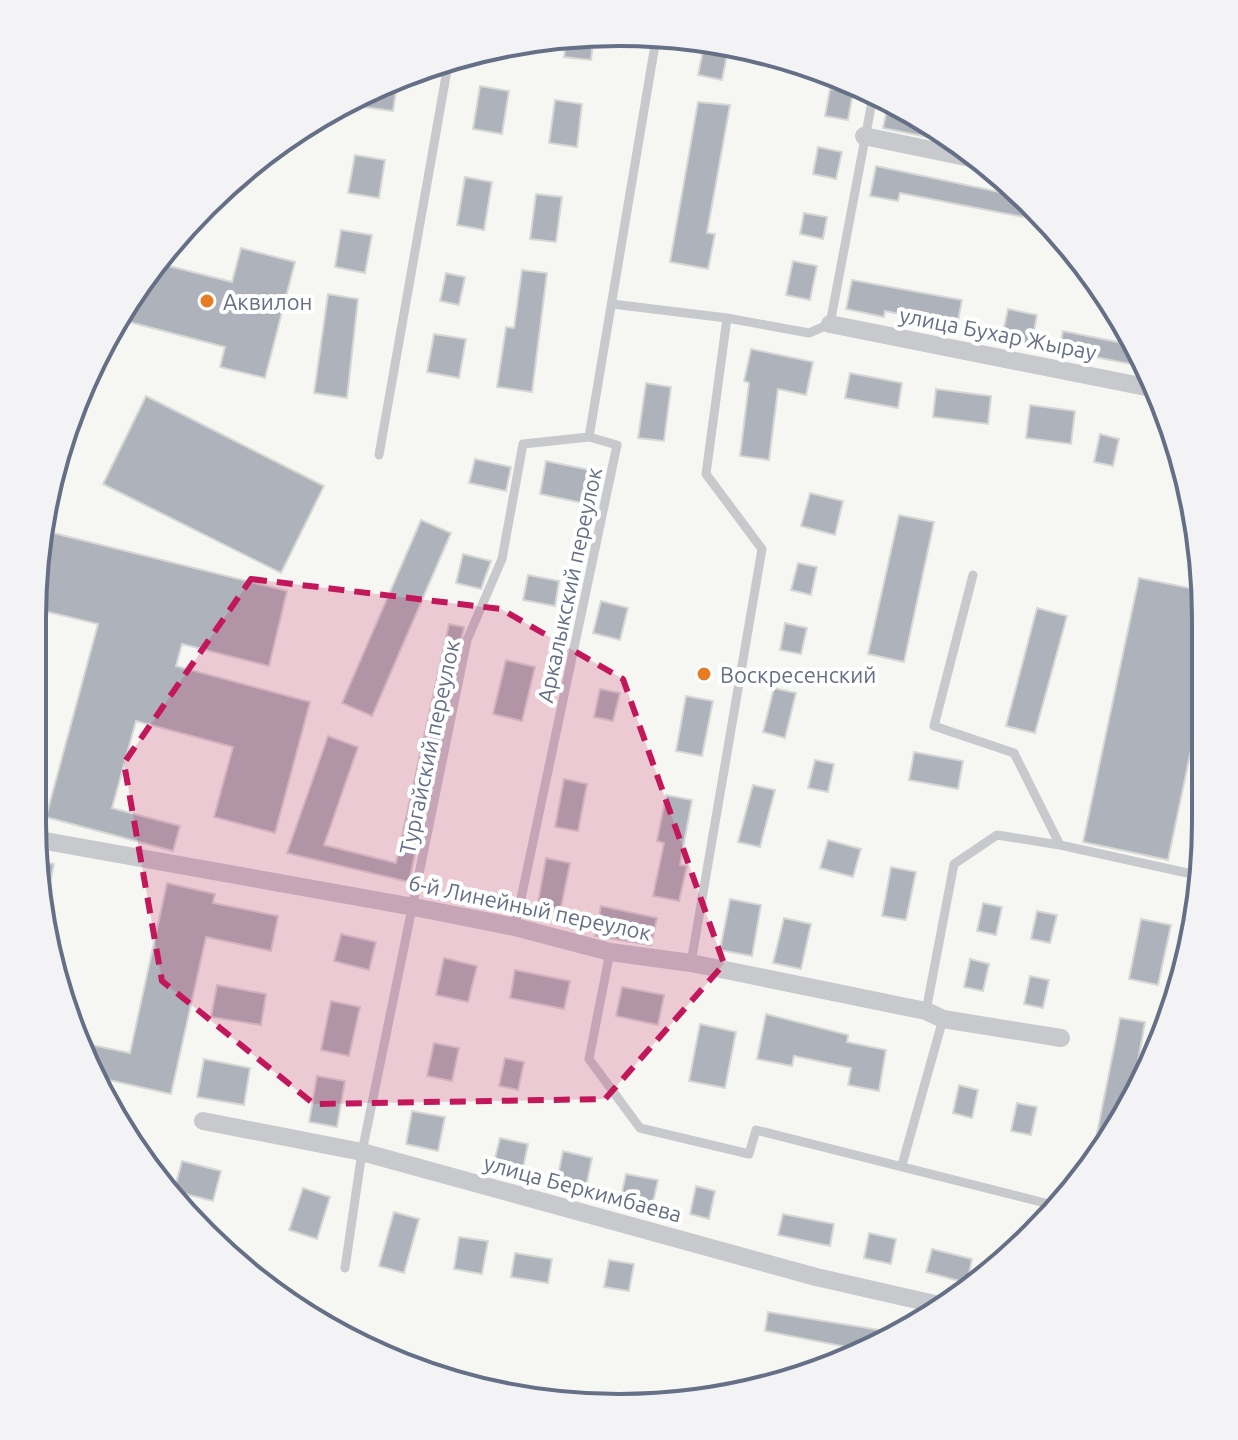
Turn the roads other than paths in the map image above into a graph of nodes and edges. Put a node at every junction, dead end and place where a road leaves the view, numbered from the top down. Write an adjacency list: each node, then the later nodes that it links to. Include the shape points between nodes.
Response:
1 (655, 47): 6 (lane, Аркалыкский переулок)
2 (447, 73): 11 (lane)
3 (871, 105): 4 (lane)
4 (864, 136): 5 (street); 8 (lane)
5 (954, 155)
6 (612, 304): 7 (lane); 10 (lane, Аркалыкский переулок)
7 (727, 318): 8 (lane, via 809,333); 19 (lane, via 706,474 762,549)
8 (830, 324): 9 (street, улица Бухар Жырау)
9 (1142, 386)
10 (589, 437): 16 (lane, Тургайский переулок, via 523,444 502,559 467,640); 17 (lane, Аркалыкский переулок, via 617,445)
11 (379, 455)
12 (973, 575): 14 (lane, via 934,726 1014,753)
13 (47, 841): 16 (street, 6-й Линейный переулок)
14 (1060, 845): 15 (lane); 20 (lane, via 997,835 954,864)
15 (1189, 873)
16 (414, 907): 17 (street, 6-й Линейный переулок); 23 (lane, Тургайский переулок)
17 (515, 927): 18 (street, 6-й Линейный переулок)
18 (610, 952): 19 (street, 6-й Линейный переулок); 24 (lane, via 589,1059 640,1128 749,1154 756,1130)
19 (691, 963): 20 (street, 6-й Линейный переулок)
20 (934, 1015): 21 (street, 6-й Линейный переулок); 24 (lane)
21 (1061, 1038)
22 (203, 1121): 23 (street, улица Беркимбаева)
23 (362, 1152): 26 (lane, Тургайский переулок); 27 (street, улица Беркимбаева, via 816,1277)
24 (902, 1165): 25 (lane)
25 (1045, 1203)
26 (345, 1268)
27 (928, 1303)

